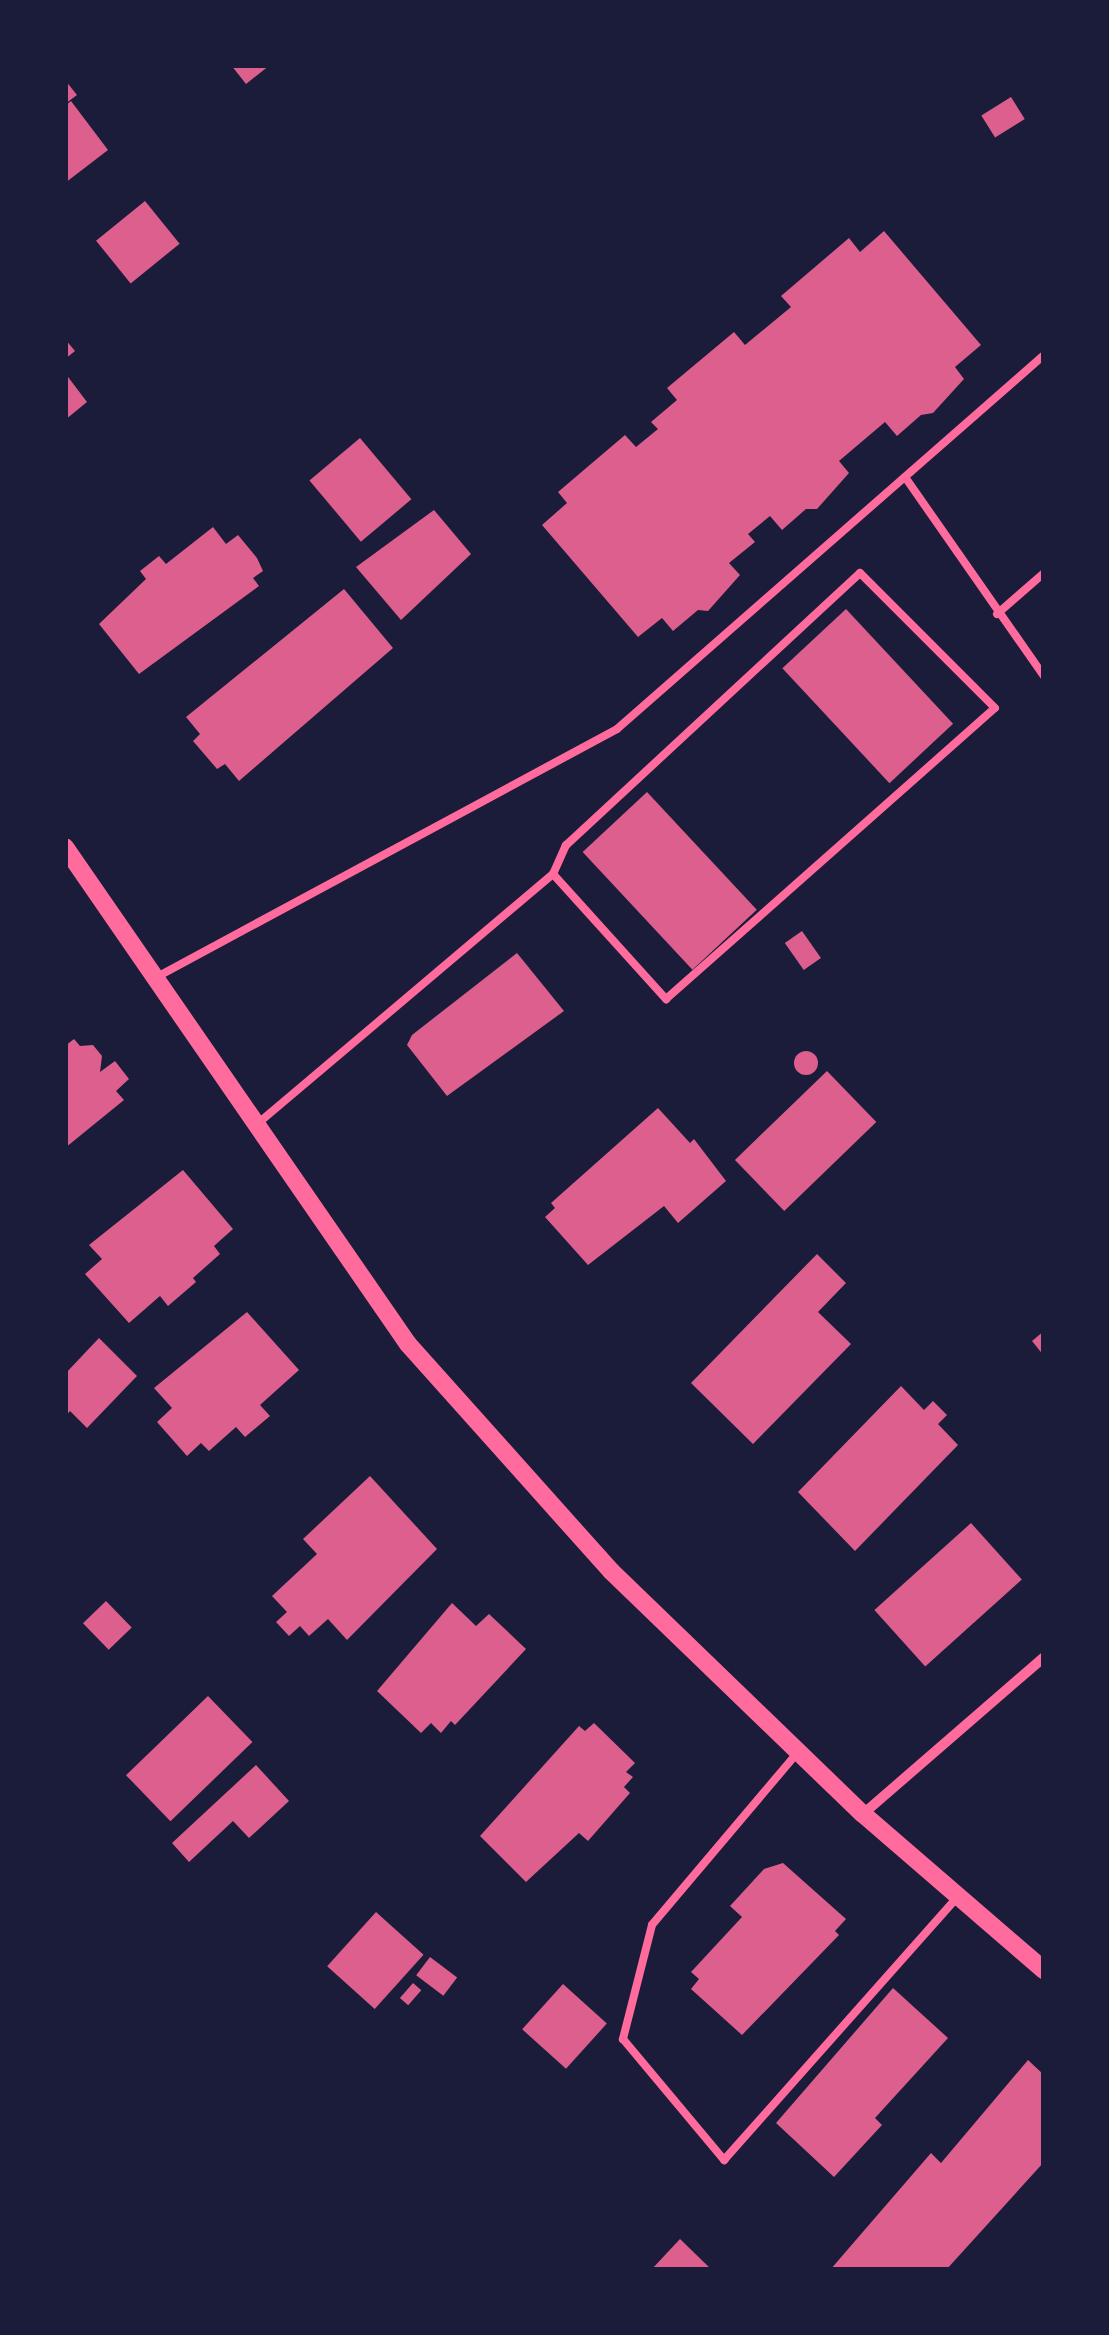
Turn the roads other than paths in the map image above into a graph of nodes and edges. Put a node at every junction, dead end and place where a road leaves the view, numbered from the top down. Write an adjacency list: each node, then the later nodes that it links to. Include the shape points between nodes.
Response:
1 (1044, 354): 2 (lane)
2 (905, 477): 4 (lane); 8 (lane, via 617,729)
3 (1044, 573): 4 (lane)
4 (997, 614): 5 (lane)
5 (1044, 676)
6 (65, 847): 8 (street)
7 (553, 874): 7 (lane, via 666,998 995,708 860,574 566,844); 9 (lane)
8 (155, 978): 9 (street)
9 (256, 1124): 11 (street, via 408,1344 611,1571)
10 (1044, 1657): 12 (street)
11 (798, 1752): 12 (street); 13 (lane, via 652,1925 622,2040 724,2160)
12 (862, 1814): 13 (street)
13 (958, 1896): 14 (street)
14 (1044, 1970)

